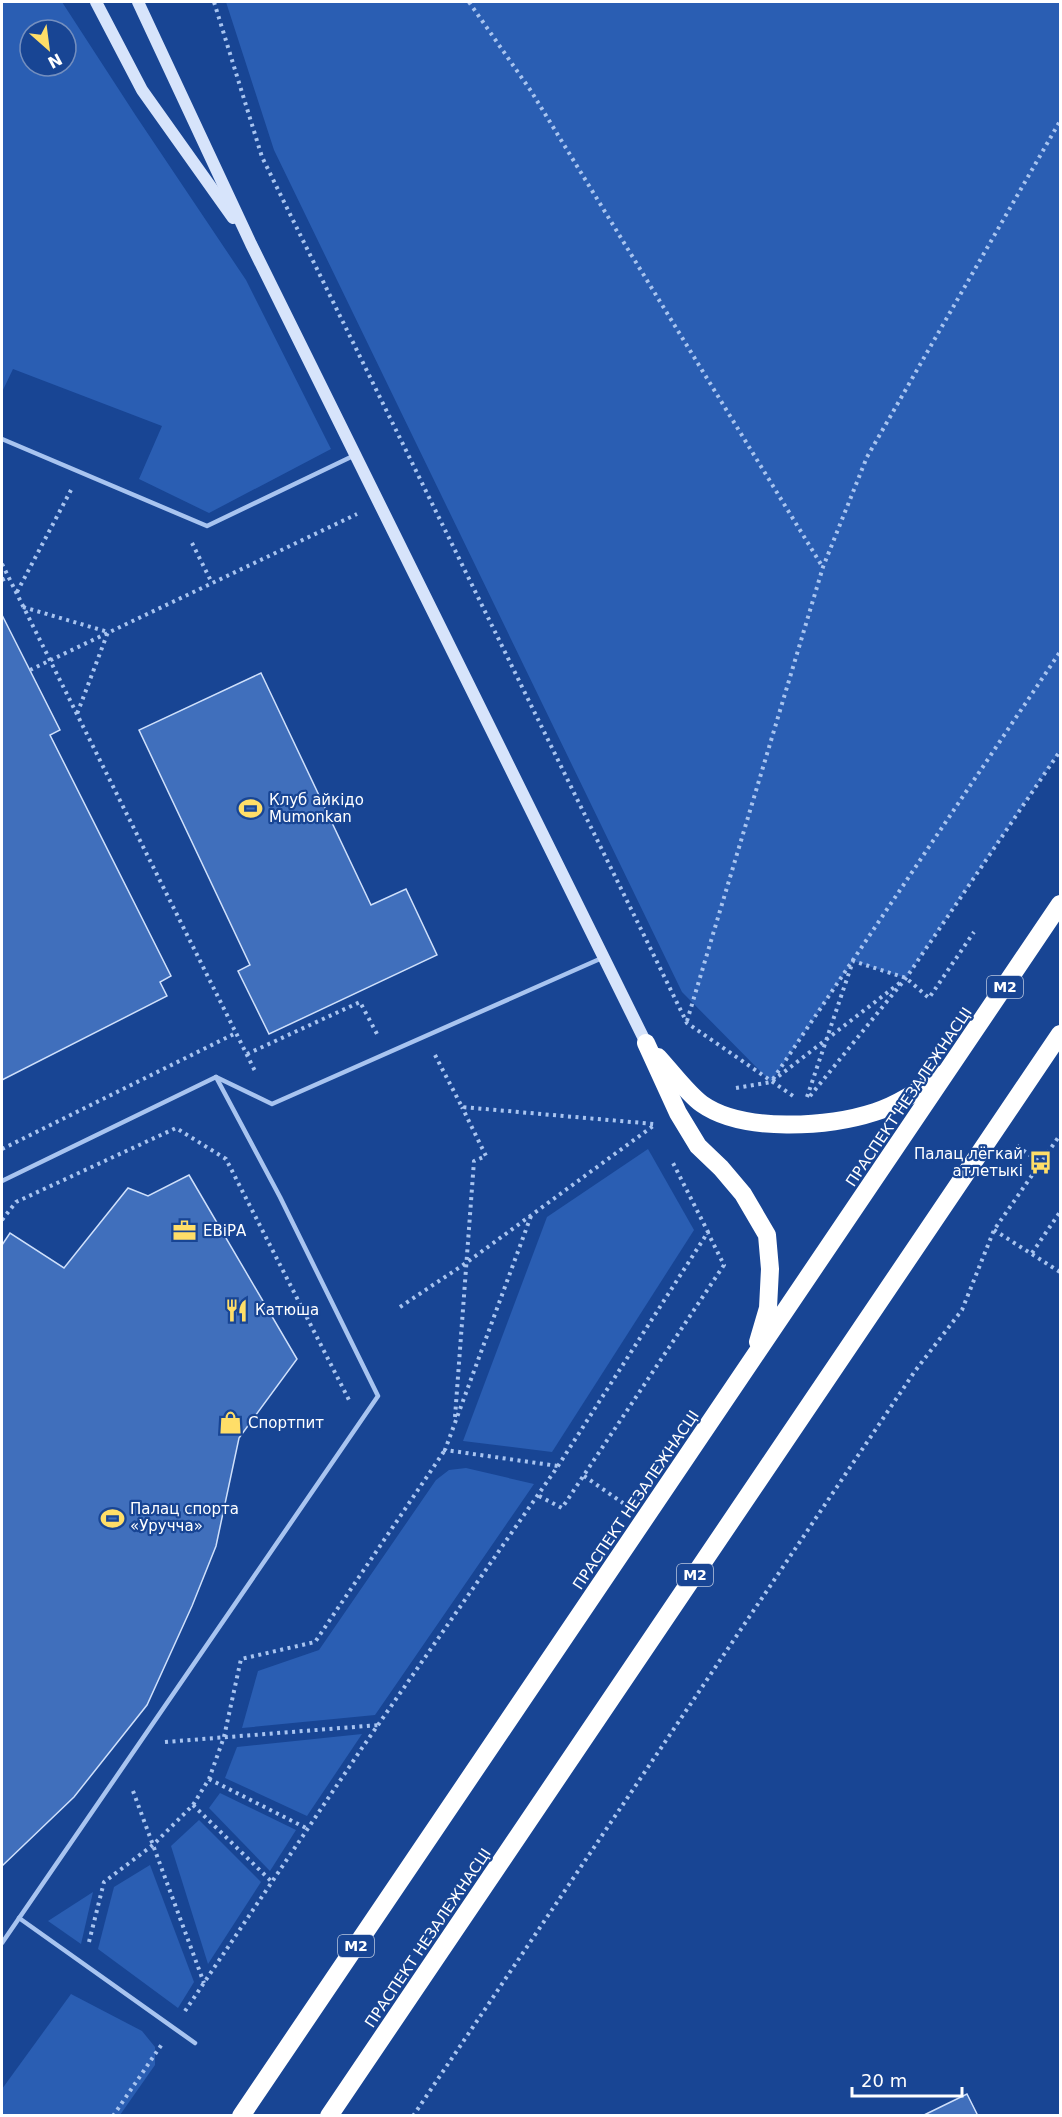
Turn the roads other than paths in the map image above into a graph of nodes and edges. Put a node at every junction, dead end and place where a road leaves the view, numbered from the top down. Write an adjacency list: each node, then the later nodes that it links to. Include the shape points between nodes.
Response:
1 (96, 2): 3 (street, via 142,90)
2 (138, 2): 3 (street)
3 (251, 244): 5 (street)
4 (2, 439): 5 (lane, via 207,526)
5 (356, 455): 7 (street)
6 (1060, 904): 10 (highway, ПРАСПЕКТ НЕЗАЛЕЖНАСЦІ / М2)
7 (603, 957): 9 (street); 11 (lane, via 272,1104)
8 (1060, 1034): 18 (highway, ПРАСПЕКТ НЕЗАЛЕЖНАСЦІ / М2)
9 (646, 1044): 10 (highway, via 701,1103 730,1118 770,1123 812,1124 877,1112); 13 (highway, via 698,1146 743,1194 767,1235 768,1308)
10 (950, 1070): 13 (highway, ПРАСПЕКТ НЕЗАЛЕЖНАСЦІ / М2)
11 (216, 1077): 12 (lane); 14 (lane, via 378,1396)
12 (2, 1180)
13 (752, 1360): 17 (highway, ПРАСПЕКТ НЕЗАЛЕЖНАСЦІ / М2)
14 (19, 1918): 15 (lane); 16 (lane)
15 (2, 1943)
16 (195, 2043)
17 (241, 2115)
18 (330, 2115)

